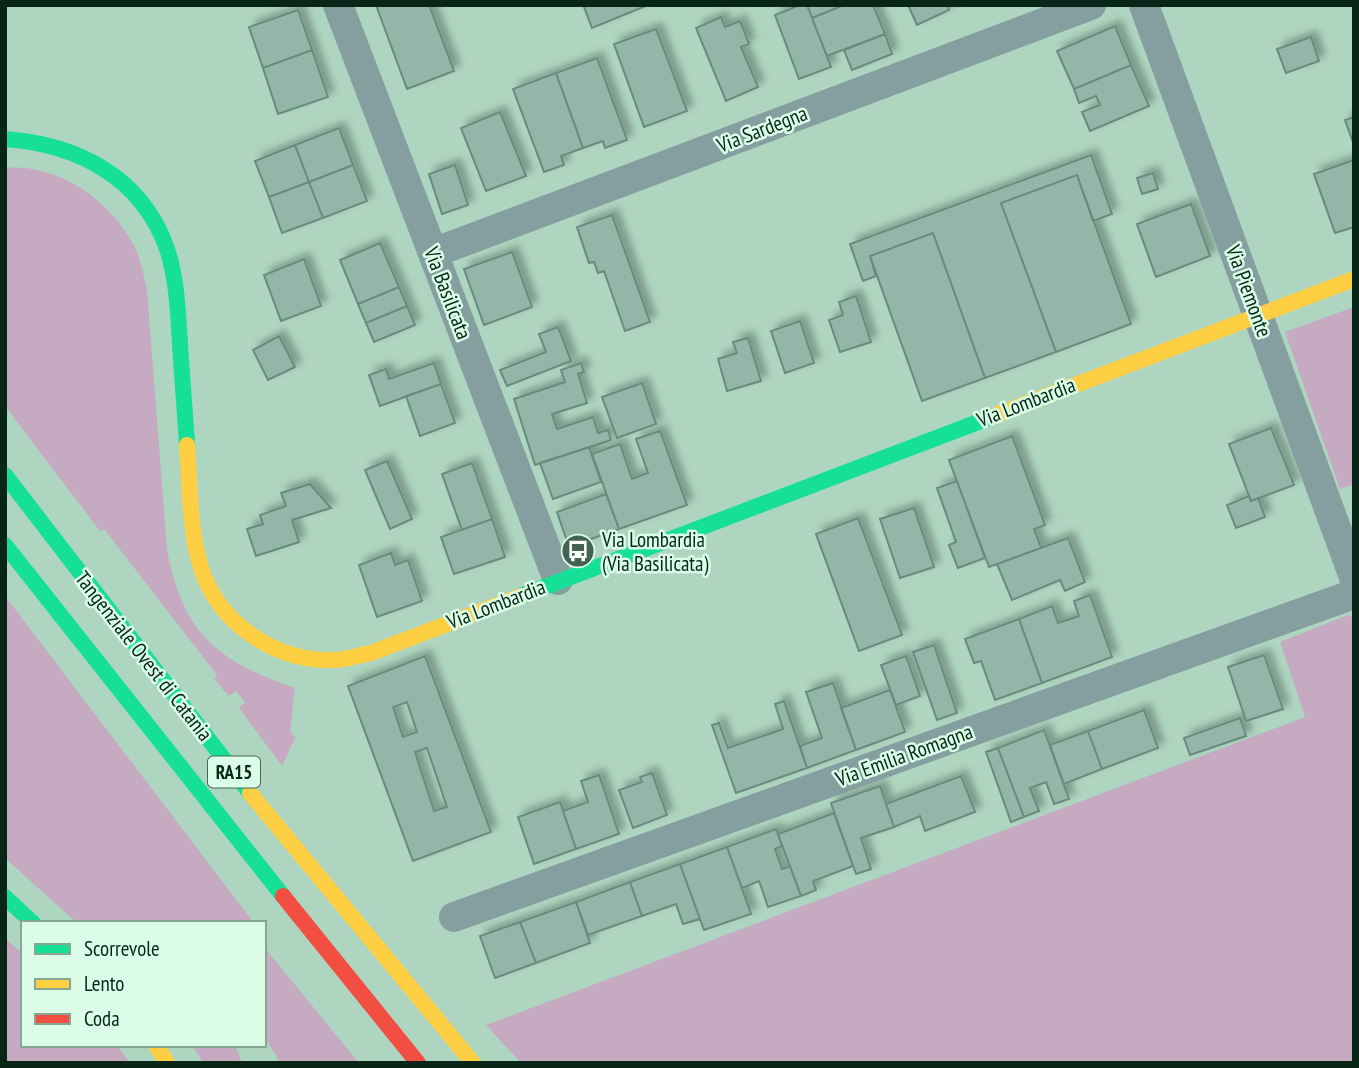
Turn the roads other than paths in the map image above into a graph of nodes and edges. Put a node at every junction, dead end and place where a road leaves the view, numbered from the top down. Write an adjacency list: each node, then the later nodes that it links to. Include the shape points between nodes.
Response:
1 (338, 5): 5 (street, Via Basilicata)
2 (1091, 5): 5 (street, Via Sardegna)
3 (1144, 5): 7 (street, Via Piemonte)
4 (5, 139): 11 (main road, Via Lombardia, via 52,145 110,172 146,209 162,235 177,298 194,537 203,575 235,624 264,644 288,653 336,660 371,653)
5 (433, 253): 11 (street, Via Basilicata)
6 (1354, 279): 7 (main road, Via Lombardia)
7 (1258, 314): 10 (street, Via Piemonte); 11 (main road, Via Lombardia)
8 (5, 475): 16 (main road, Tangenziale Ovest di Catania / RA15, via 242,783)
9 (5, 545): 19 (main road, Tangenziale Ovest di Catania / RA15)
10 (1354, 577)
11 (558, 580)
12 (1354, 594): 14 (street, Via Emilia Romagna)
13 (5, 897): 15 (main road)
14 (454, 917)
15 (31, 921)
16 (425, 1007): 20 (main road, Tangenziale Ovest di Catania / RA15); 21 (main road)
17 (157, 1047): 18 (main road)
18 (167, 1063)
19 (418, 1063)
20 (473, 1063)
21 (481, 1063)

